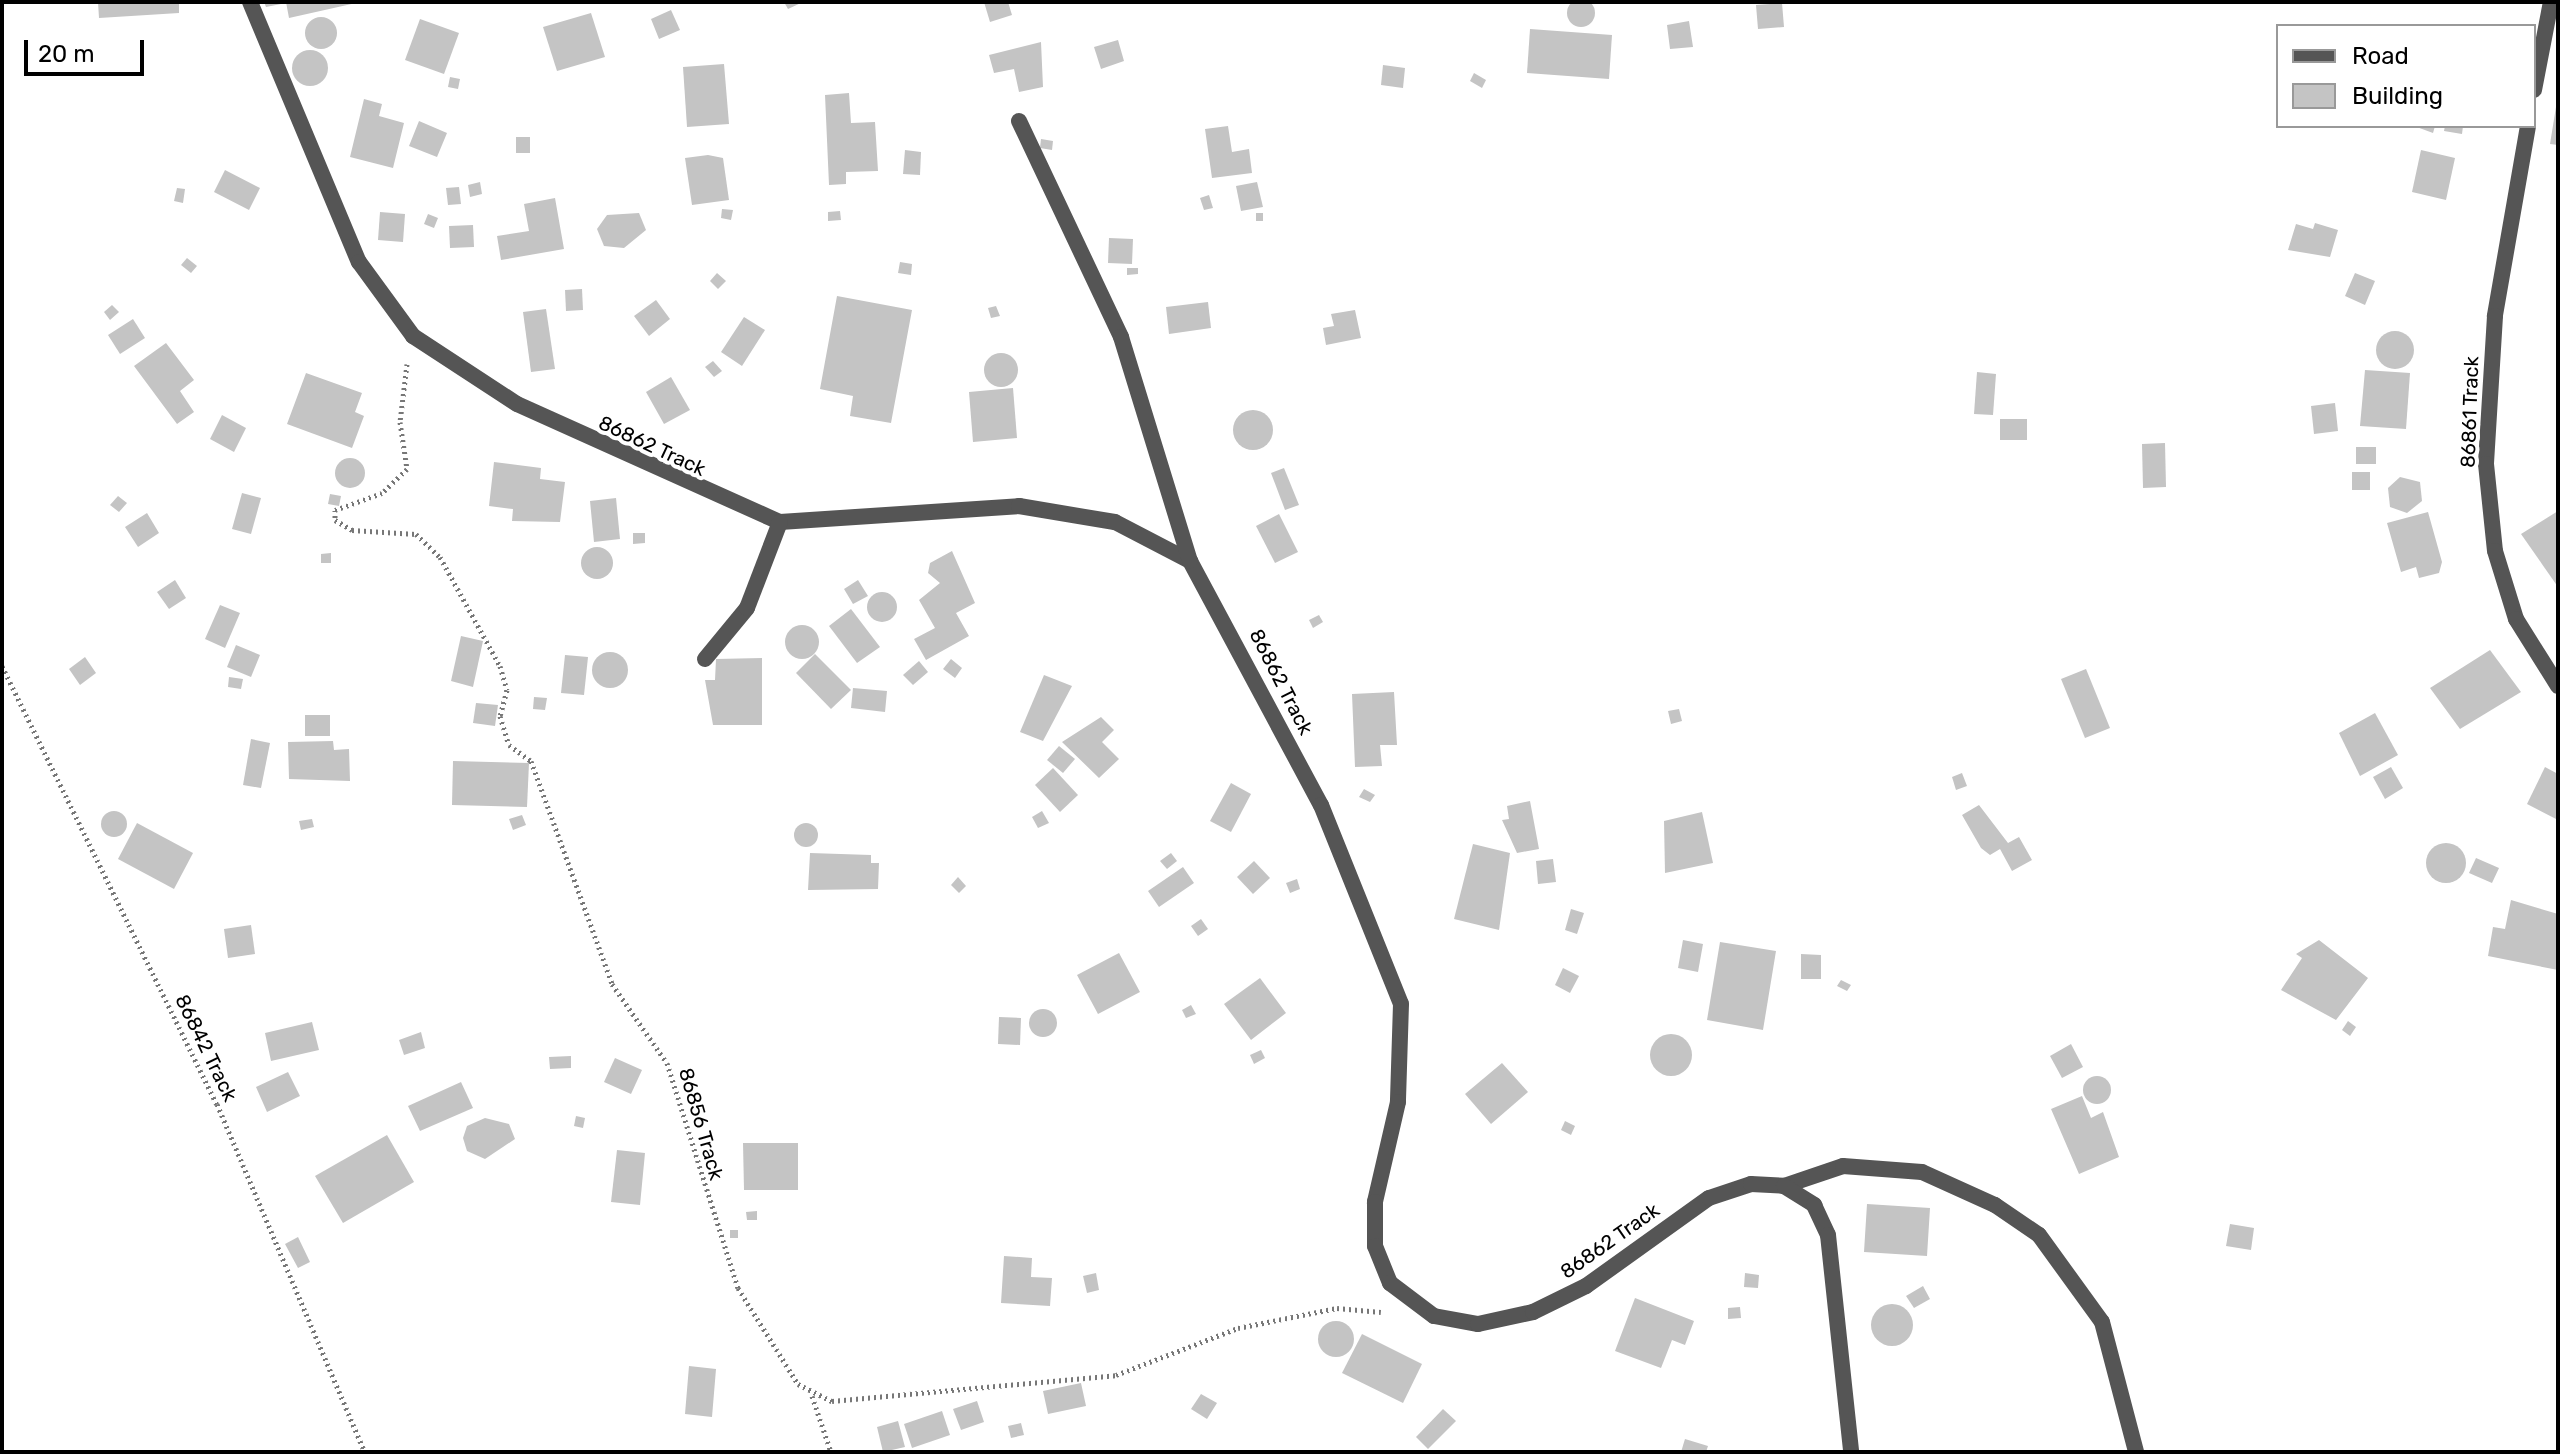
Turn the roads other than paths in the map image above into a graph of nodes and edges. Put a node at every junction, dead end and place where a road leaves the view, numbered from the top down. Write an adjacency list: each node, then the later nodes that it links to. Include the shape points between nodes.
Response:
1 (250, 2): 6 (street, 86862 Track, via 359,262 413,336 517,404)
2 (2551, 2): 3 (street)
3 (2536, 80)
4 (1019, 121): 7 (street, via 1121,337)
5 (2528, 128): 9 (street, 86861 Track, via 2495,316 2486,464 2495,551 2516,619)
6 (780, 522): 7 (street, 86862 Track, via 1019,506 1115,522); 8 (street, via 747,608)
7 (1190, 561): 10 (street, 86862 Track, via 1321,805 1401,1004 1404,1047 1375,1202 1375,1246 1390,1283 1434,1316 1478,1324 1533,1312 1586,1286 1709,1198 1751,1184)
8 (705, 659)
9 (2558, 686)
10 (1784, 1186): 11 (street, via 1814,1205 1828,1235); 12 (street, 86862 Track, via 1843,1166 1922,1172 1995,1205 2039,1235 2102,1322)
11 (1851, 1452)
12 (2136, 1452)

